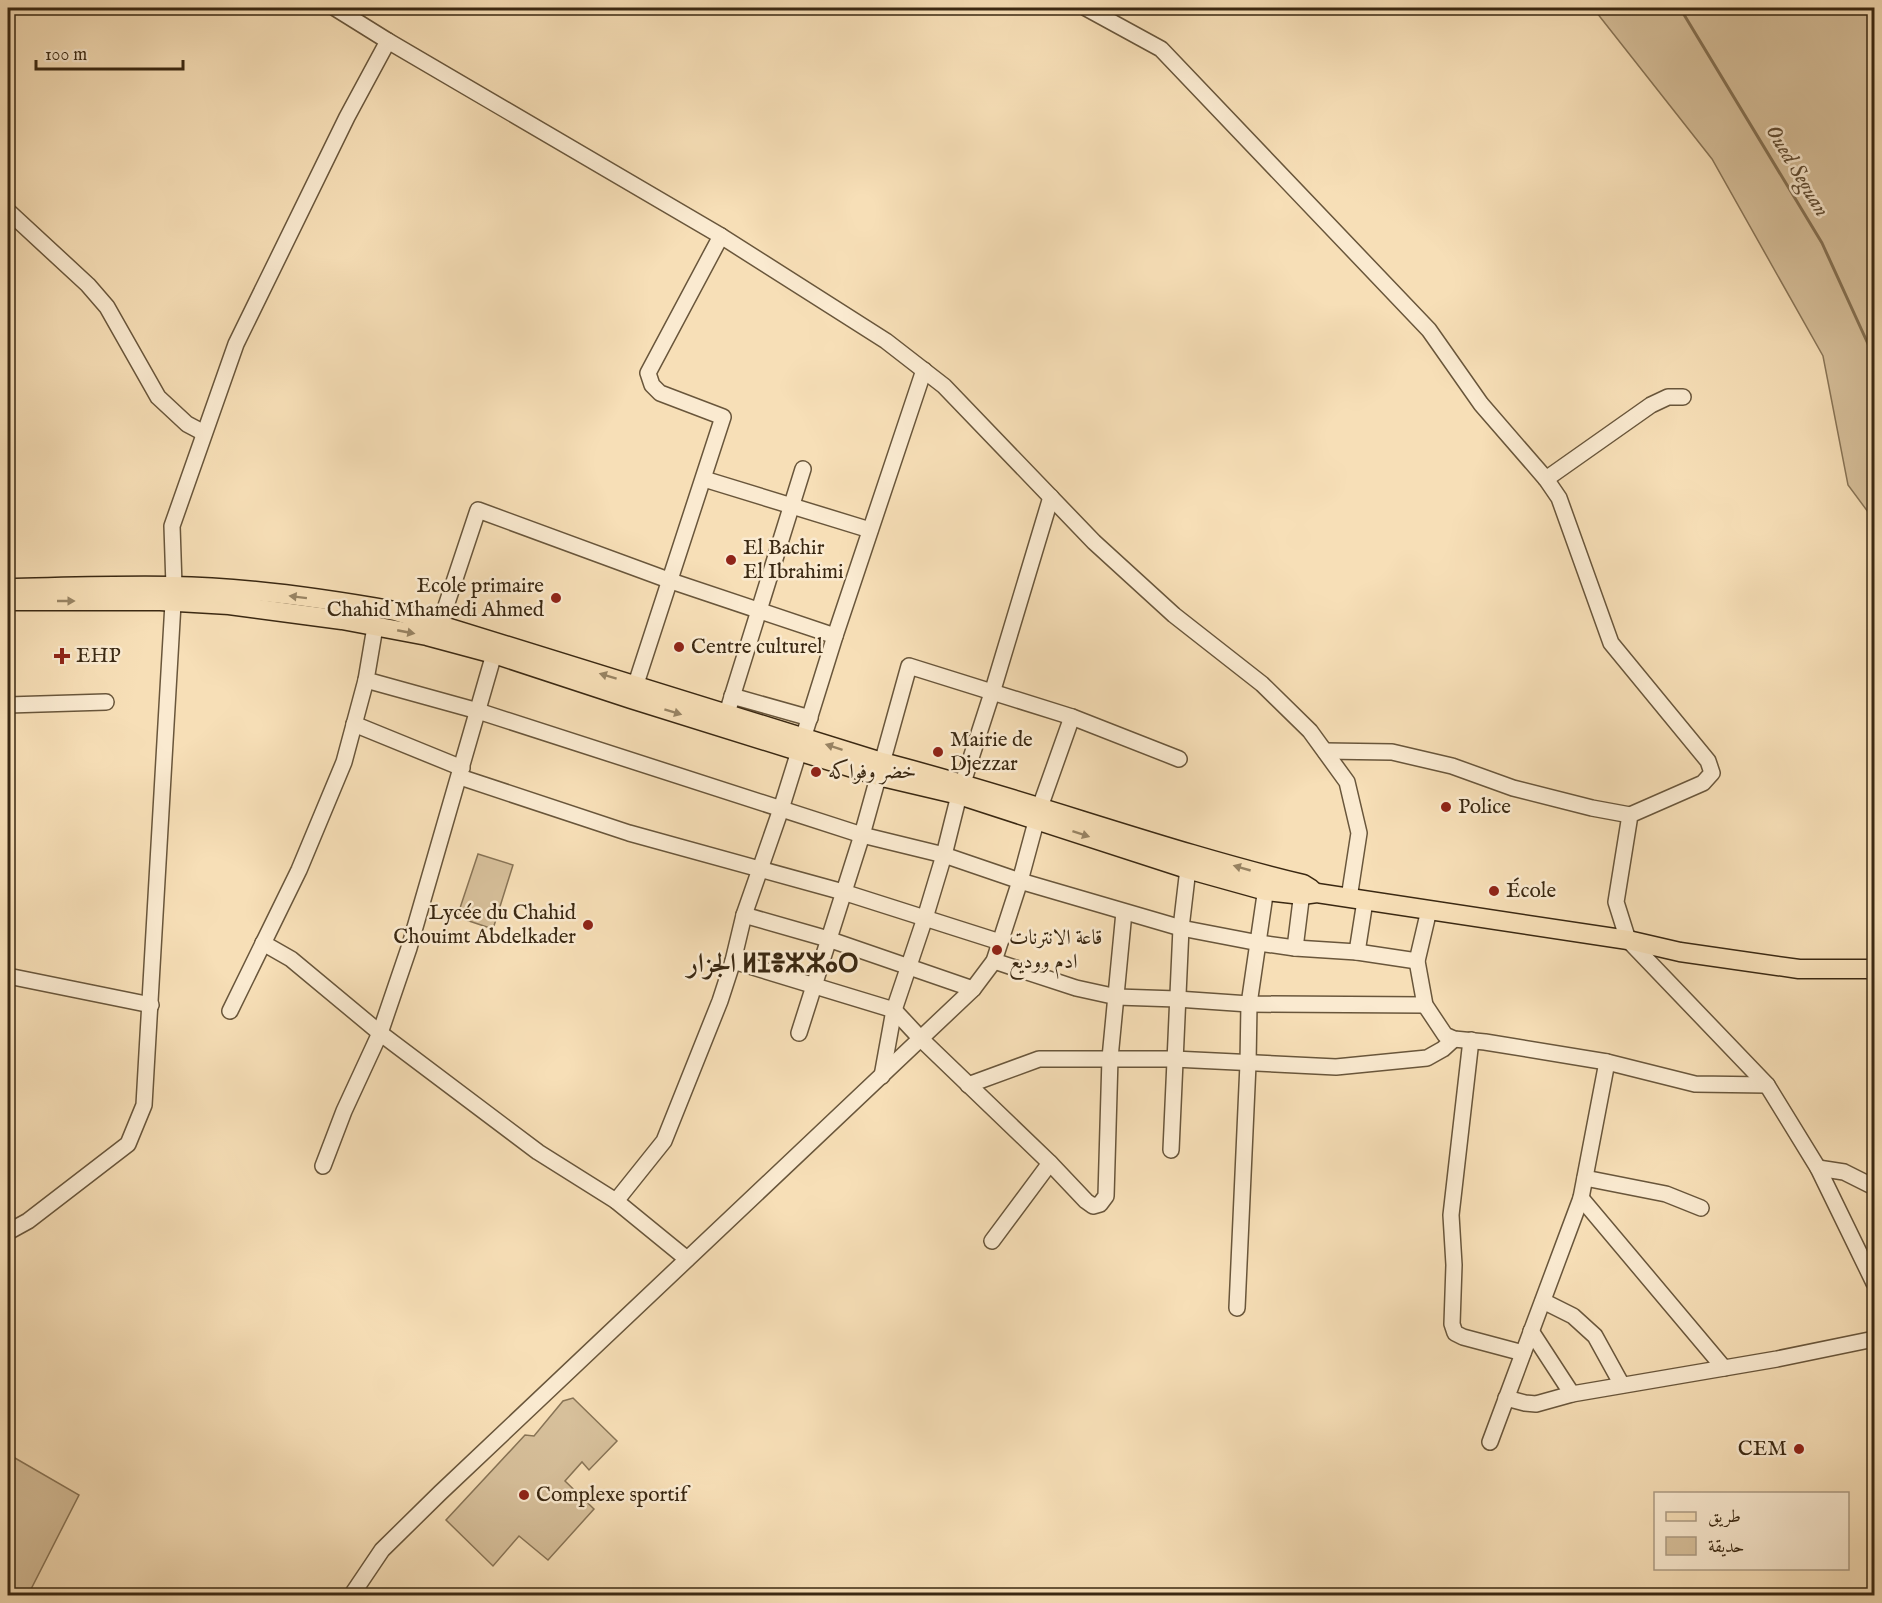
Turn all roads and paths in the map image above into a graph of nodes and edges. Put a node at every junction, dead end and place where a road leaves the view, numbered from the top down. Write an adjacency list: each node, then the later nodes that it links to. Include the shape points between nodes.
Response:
1 (335, 8): 3 (street)
2 (1086, 8): 11 (street, via 1161,49 1429,330 1481,404)
3 (388, 41): 5 (street); 8 (street, via 236,344)
4 (8, 211): 8 (street, via 88,285 107,307 158,397 187,424)
5 (721, 236): 6 (street, via 886,341); 10 (street, via 648,373 660,393 723,417)
6 (924, 370): 12 (street); 14 (street)
7 (1683, 397): 11 (street, via 1668,397 1651,405)
8 (204, 433): 17 (street, via 172,526)
9 (803, 468): 13 (street)
10 (704, 479): 13 (street); 15 (street)
11 (1546, 479): 42 (street, via 1559,498 1611,643 1708,761 1712,773 1703,783)
12 (1051, 497): 26 (street); 35 (street, via 1174,615 1262,684)
13 (792, 505): 14 (street); 19 (street)
14 (870, 530): 22 (street)
15 (670, 580): 19 (street); 21 (street, via 478,510); 25 (street)
16 (8, 588): 17 (main road)
17 (173, 594): 18 (main road, one-way to 17, via 160,601); 20 (main road); 21 (main road, one-way to 17, via 395,610 358,604 251,591); 75 (street)
18 (8, 601)
19 (759, 611): 22 (street); 28 (street)
20 (375, 627): 21 (main road, one-way to 21); 24 (street)
21 (438, 632): 23 (main road); 25 (main road, one-way to 21)
22 (835, 636): 32 (street)
23 (494, 654): 25 (main road); 30 (street)
24 (366, 680): 30 (street); 33 (street)
25 (633, 692): 28 (main road); 34 (main road, one-way to 34)
26 (992, 693): 31 (street); 37 (street, via 909,666); 39 (street)
27 (106, 702): 29 (street)
28 (729, 704): 32 (street); 34 (main road)
29 (8, 705)
30 (478, 711): 38 (street); 40 (street)
31 (1072, 717): 36 (street); 41 (street)
32 (810, 718): 34 (street)
33 (354, 724): 38 (street); 60 (street, via 344,762 322,816)
34 (802, 744): 37 (main road); 40 (street)
35 (1325, 751): 42 (street, via 1392,752 1452,766 1514,788); 51 (street, via 1347,782 1359,833)
36 (1179, 759)
37 (880, 769): 39 (main road); 43 (street)
38 (461, 772): 46 (street, via 629,833); 79 (street)
39 (961, 789): 41 (main road); 44 (street)
40 (781, 809): 43 (street); 46 (street)
41 (1039, 814): 45 (main road); 47 (street)
42 (1630, 815): 58 (street, via 1616,902)
43 (862, 835): 44 (street); 50 (street)
44 (944, 855): 47 (street); 55 (street)
45 (1189, 861): 48 (main road); 56 (street)
46 (761, 868): 50 (street); 54 (street)
47 (1020, 880): 53 (street); 59 (street)
48 (1267, 883): 49 (main road); 61 (street)
49 (1307, 890): 51 (main road); 62 (street)
50 (843, 892): 55 (street); 57 (street)
51 (1357, 900): 52 (main road); 63 (street)
52 (1429, 910): 58 (main road); 66 (street)
53 (1124, 912): 56 (street); 72 (street)
54 (744, 915): 57 (street); 64 (street)
55 (925, 918): 59 (street); 67 (street)
56 (1181, 928): 61 (street); 73 (street)
57 (828, 939): 67 (street); 70 (street)
58 (1628, 940): 68 (main road, via 1680,952 1799,969); 90 (street)
59 (1000, 942): 65 (street)
60 (263, 943): 78 (street); 79 (street, via 291,959)
61 (1259, 943): 62 (street); 74 (street)
62 (1295, 948): 63 (street)
63 (1357, 952): 66 (street)
64 (733, 961): 70 (street); 98 (street, via 664,1141)
65 (994, 961): 71 (street); 72 (street)
66 (1417, 961): 76 (street)
67 (907, 968): 71 (street); 77 (street)
68 (1875, 969)
69 (8, 976): 75 (street)
70 (814, 984): 77 (street); 80 (street)
71 (973, 989): 81 (street)
72 (1117, 997): 73 (street); 84 (street)
73 (1177, 999): 74 (street); 85 (street)
74 (1249, 1004): 76 (street); 87 (street)
75 (150, 1005): 100 (street, via 144,1105 128,1144)
76 (1425, 1005): 82 (street, via 1445,1035)
77 (894, 1010): 81 (street); 88 (street)
78 (230, 1011)
79 (380, 1033): 93 (street); 98 (street, via 538,1152)
80 (799, 1033)
81 (921, 1039): 88 (street); 89 (street)
82 (1454, 1039): 83 (street); 87 (street, via 1427,1058 1336,1067)
83 (1471, 1041): 86 (street); 108 (street, via 1451,1215 1452,1324 1455,1333)
84 (1110, 1058): 85 (street); 89 (street, via 1039,1059); 92 (street, via 1106,1196 1093,1206)
85 (1174, 1059): 87 (street); 91 (street)
86 (1607, 1062): 90 (street, via 1695,1084); 95 (street)
87 (1248, 1064): 105 (street)
88 (882, 1076): 102 (street)
89 (968, 1085): 92 (street)
90 (1767, 1085): 94 (street)
91 (1171, 1150)
92 (1050, 1163): 101 (street)
93 (323, 1166)
94 (1818, 1168): 96 (street, via 1844,1172); 103 (street)
95 (1585, 1178): 97 (street); 99 (street, via 1666,1194)
96 (1875, 1187)
97 (1581, 1198): 104 (street); 109 (street)
98 (616, 1201): 102 (street)
99 (1701, 1208)
100 (8, 1232)
101 (992, 1241)
102 (687, 1259): 114 (street, via 382,1550)
103 (1875, 1283)
104 (1544, 1301): 106 (street); 110 (street, via 1573,1316 1596,1336)
105 (1237, 1308)
106 (1531, 1331): 108 (street); 111 (street)
107 (1875, 1339): 109 (street)
108 (1523, 1353): 112 (street)
109 (1724, 1368): 110 (street)
110 (1622, 1385): 111 (street)
111 (1572, 1394): 112 (street, via 1536,1404)
112 (1506, 1398): 113 (street)
113 (1490, 1442)
114 (351, 1596)

